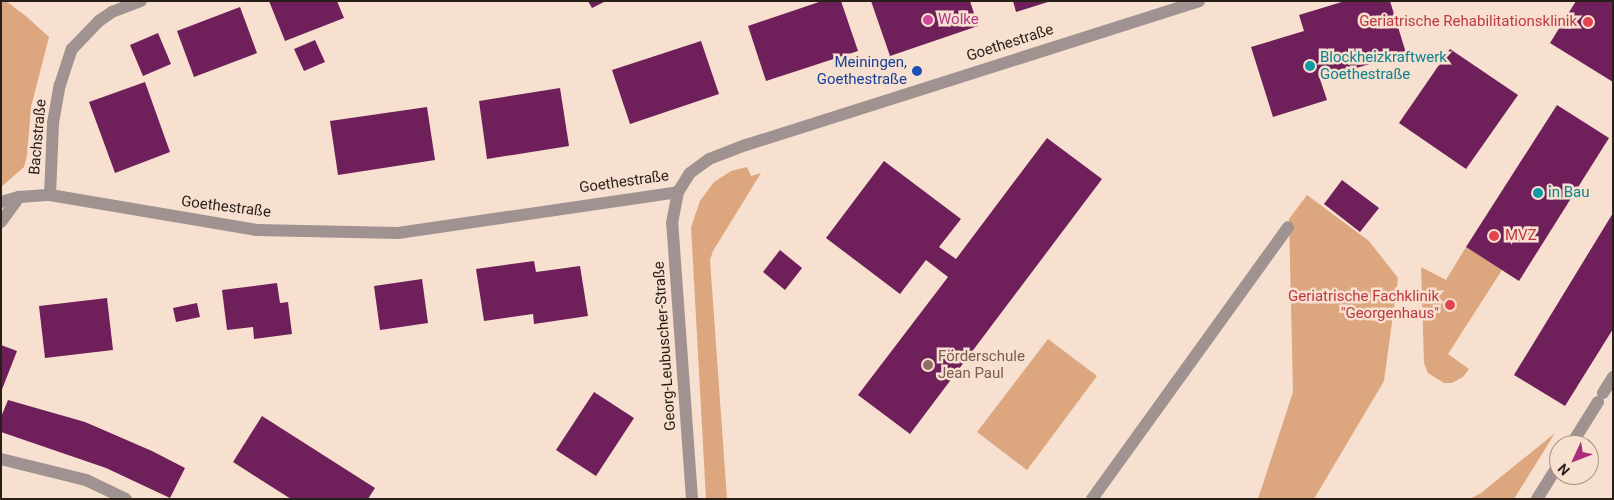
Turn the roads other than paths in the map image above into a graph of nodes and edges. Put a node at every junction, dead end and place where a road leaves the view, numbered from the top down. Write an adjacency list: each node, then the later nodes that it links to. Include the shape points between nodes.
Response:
1 (141, 1): 4 (street, Bachstraße, via 112,12 99,21 72,49 60,85 53,123)
2 (1199, 1): 3 (street, Goethestraße, via 746,145 709,159 690,173)
3 (678, 192): 4 (street, Goethestraße, via 398,233 257,230); 14 (street, Georg-Leubuscher-Straße, via 672,223)
4 (50, 195): 5 (street, Goethestraße)
5 (19, 197): 6 (street, Goethestraße); 7 (street)
6 (1, 202)
7 (1, 222)
8 (1288, 227): 15 (street)
9 (1613, 377): 10 (street)
10 (1577, 435)
11 (1, 459): 13 (street, via 86,480)
12 (1549, 480): 16 (street)
13 (126, 499)
14 (692, 499)
15 (1092, 499)
16 (1537, 499)

